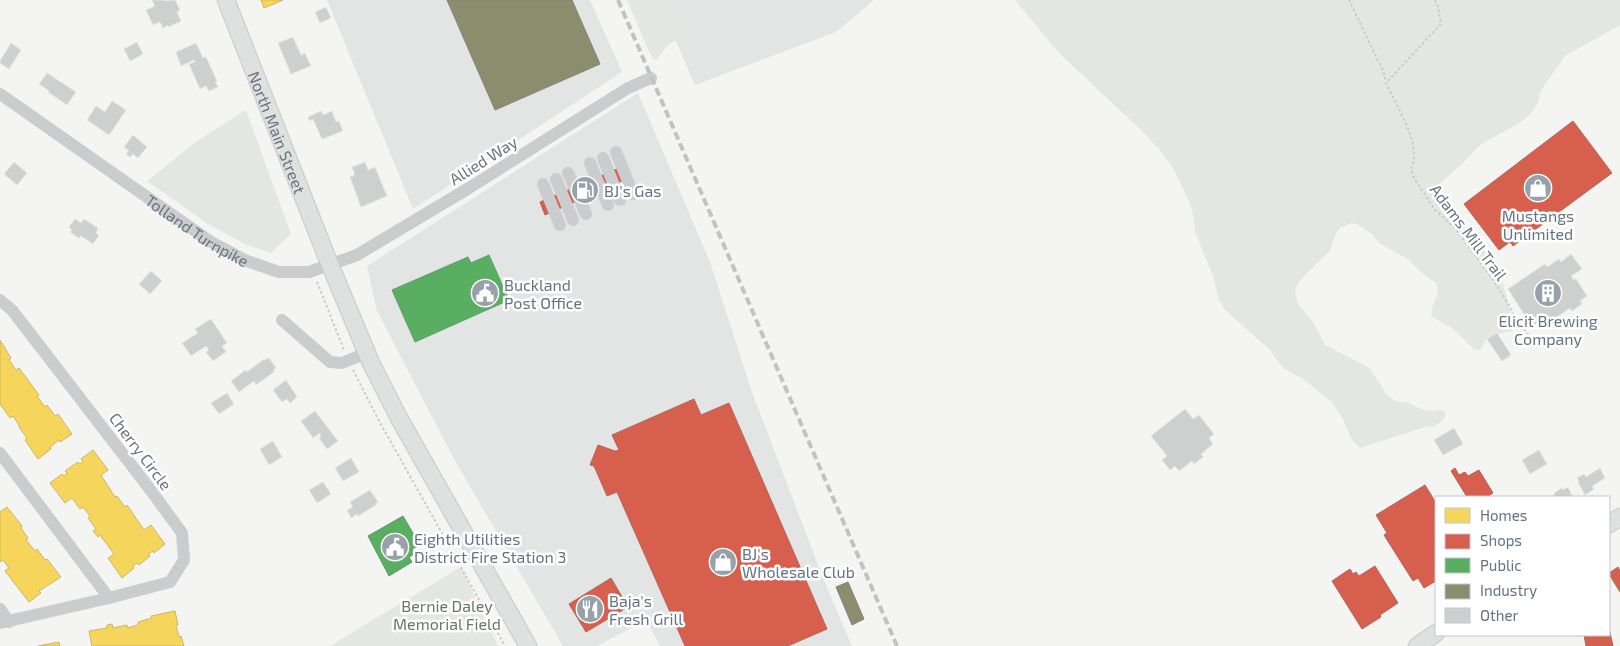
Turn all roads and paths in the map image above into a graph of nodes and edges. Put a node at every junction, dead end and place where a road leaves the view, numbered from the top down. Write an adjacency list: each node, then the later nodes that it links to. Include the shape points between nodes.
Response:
1 (226, 0): 9 (main road, North Main Street)
2 (1349, 0): 5 (path, Adams Mill Trail)
3 (1435, 0): 5 (path, via 1441,24)
4 (651, 78): 9 (street, Allied Way, via 628,88 357,255)
5 (1386, 82): 13 (path, Adams Mill Trail, via 1411,137 1415,151 1411,169 1414,178 1435,210 1455,228 1494,281)
6 (0, 94): 9 (street, Tolland Turnpike, via 211,242 247,261 279,272 309,272)
7 (600, 159): 7 (street, via 617,201)
8 (552, 180): 8 (street, via 569,221)
9 (330, 264): 14 (main road)
10 (322, 294): 15 (path)
11 (0, 300): 17 (street, Cherry Circle, via 12,310 182,534 184,560 170,582)
12 (282, 320): 15 (street, via 327,361)
13 (1538, 348)
14 (366, 353): 15 (street); 22 (main road)
15 (348, 361): 21 (path)
16 (0, 453): 17 (street)
17 (110, 598): 19 (street, Cherry Circle)
18 (0, 610): 19 (street)
19 (5, 622)
20 (1435, 634): 23 (main road)
21 (505, 646)
22 (528, 646)
23 (1417, 646)

